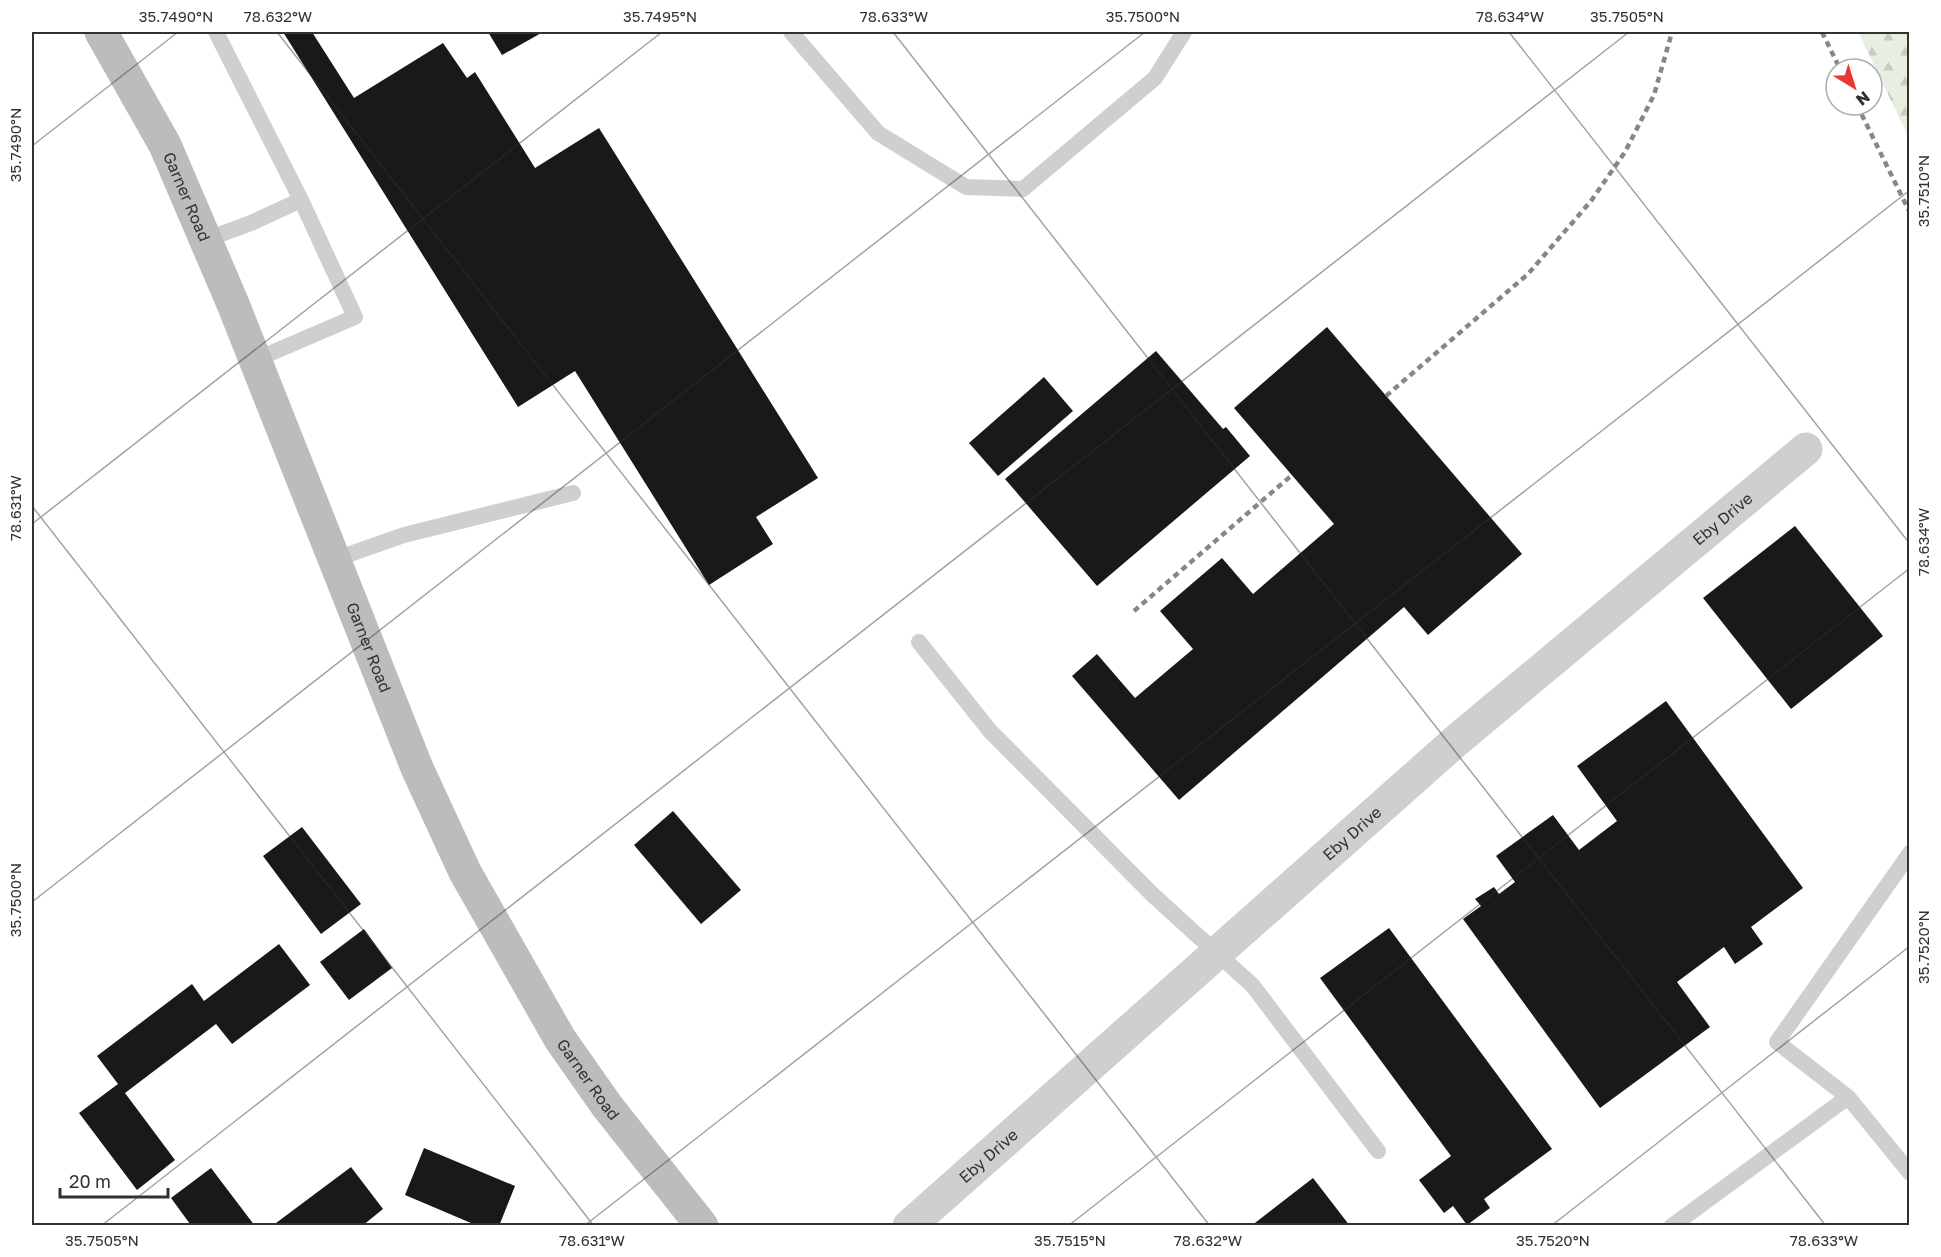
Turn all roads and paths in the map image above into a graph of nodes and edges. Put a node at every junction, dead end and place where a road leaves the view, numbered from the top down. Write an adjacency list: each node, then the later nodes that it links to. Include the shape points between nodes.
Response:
1 (101, 32): 6 (main road, Garner Road, via 165,145)
2 (216, 32): 5 (lane)
3 (791, 32): 4 (lane, via 878,133 966,187 1023,189 1155,78)
4 (1184, 32)
5 (302, 200): 6 (lane); 7 (lane, via 355,317)
6 (206, 240): 7 (main road, Garner Road)
7 (255, 360): 10 (main road, Garner Road)
8 (1806, 449): 13 (street, Eby Drive, via 1456,740)
9 (573, 493): 10 (lane, via 404,535)
10 (333, 560): 17 (main road, Garner Road, via 417,768 465,872 560,1039 607,1106)
11 (919, 642): 13 (lane, via 990,731 1154,896)
12 (1910, 853): 14 (lane, via 1777,1042)
13 (1217, 951): 15 (lane, via 1260,994); 18 (street, Eby Drive)
14 (1848, 1097): 16 (lane); 19 (lane)
15 (1378, 1150)
16 (1910, 1173)
17 (702, 1226)
18 (909, 1226)
19 (1672, 1226)

